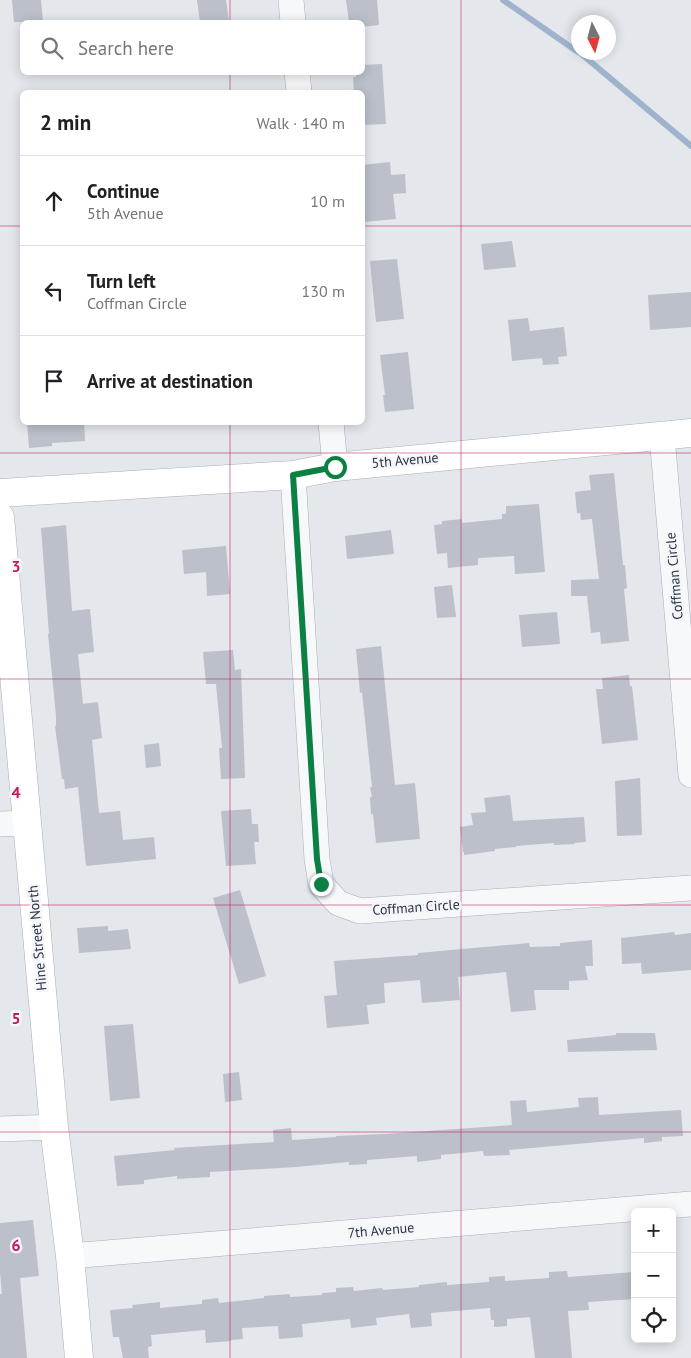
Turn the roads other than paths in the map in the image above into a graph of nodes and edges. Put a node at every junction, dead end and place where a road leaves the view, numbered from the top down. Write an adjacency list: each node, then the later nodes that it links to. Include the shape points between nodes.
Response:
1 (291, 0): 2 (street)
2 (293, 20)
3 (298, 75): 4 (street)
4 (299, 90)
5 (331, 425): 8 (street)
6 (691, 433): 7 (street, 5th Avenue)
7 (662, 436): 8 (street, 5th Avenue); 12 (street, Coffman Circle)
8 (335, 467): 9 (street, 5th Avenue)
9 (293, 475): 10 (street, 5th Avenue); 14 (street, Coffman Circle, via 317,859 321,884 338,903 360,911)
10 (0, 493)
11 (0, 517): 13 (street, Hine Street North)
12 (691, 775)
13 (13, 824): 15 (street, Hine Street North)
14 (691, 888)
15 (54, 1128): 16 (street); 18 (street, Hine Street North)
16 (0, 1130)
17 (691, 1204): 18 (street, 7th Avenue)
18 (70, 1256): 19 (street, Hine Street North)
19 (79, 1358)

